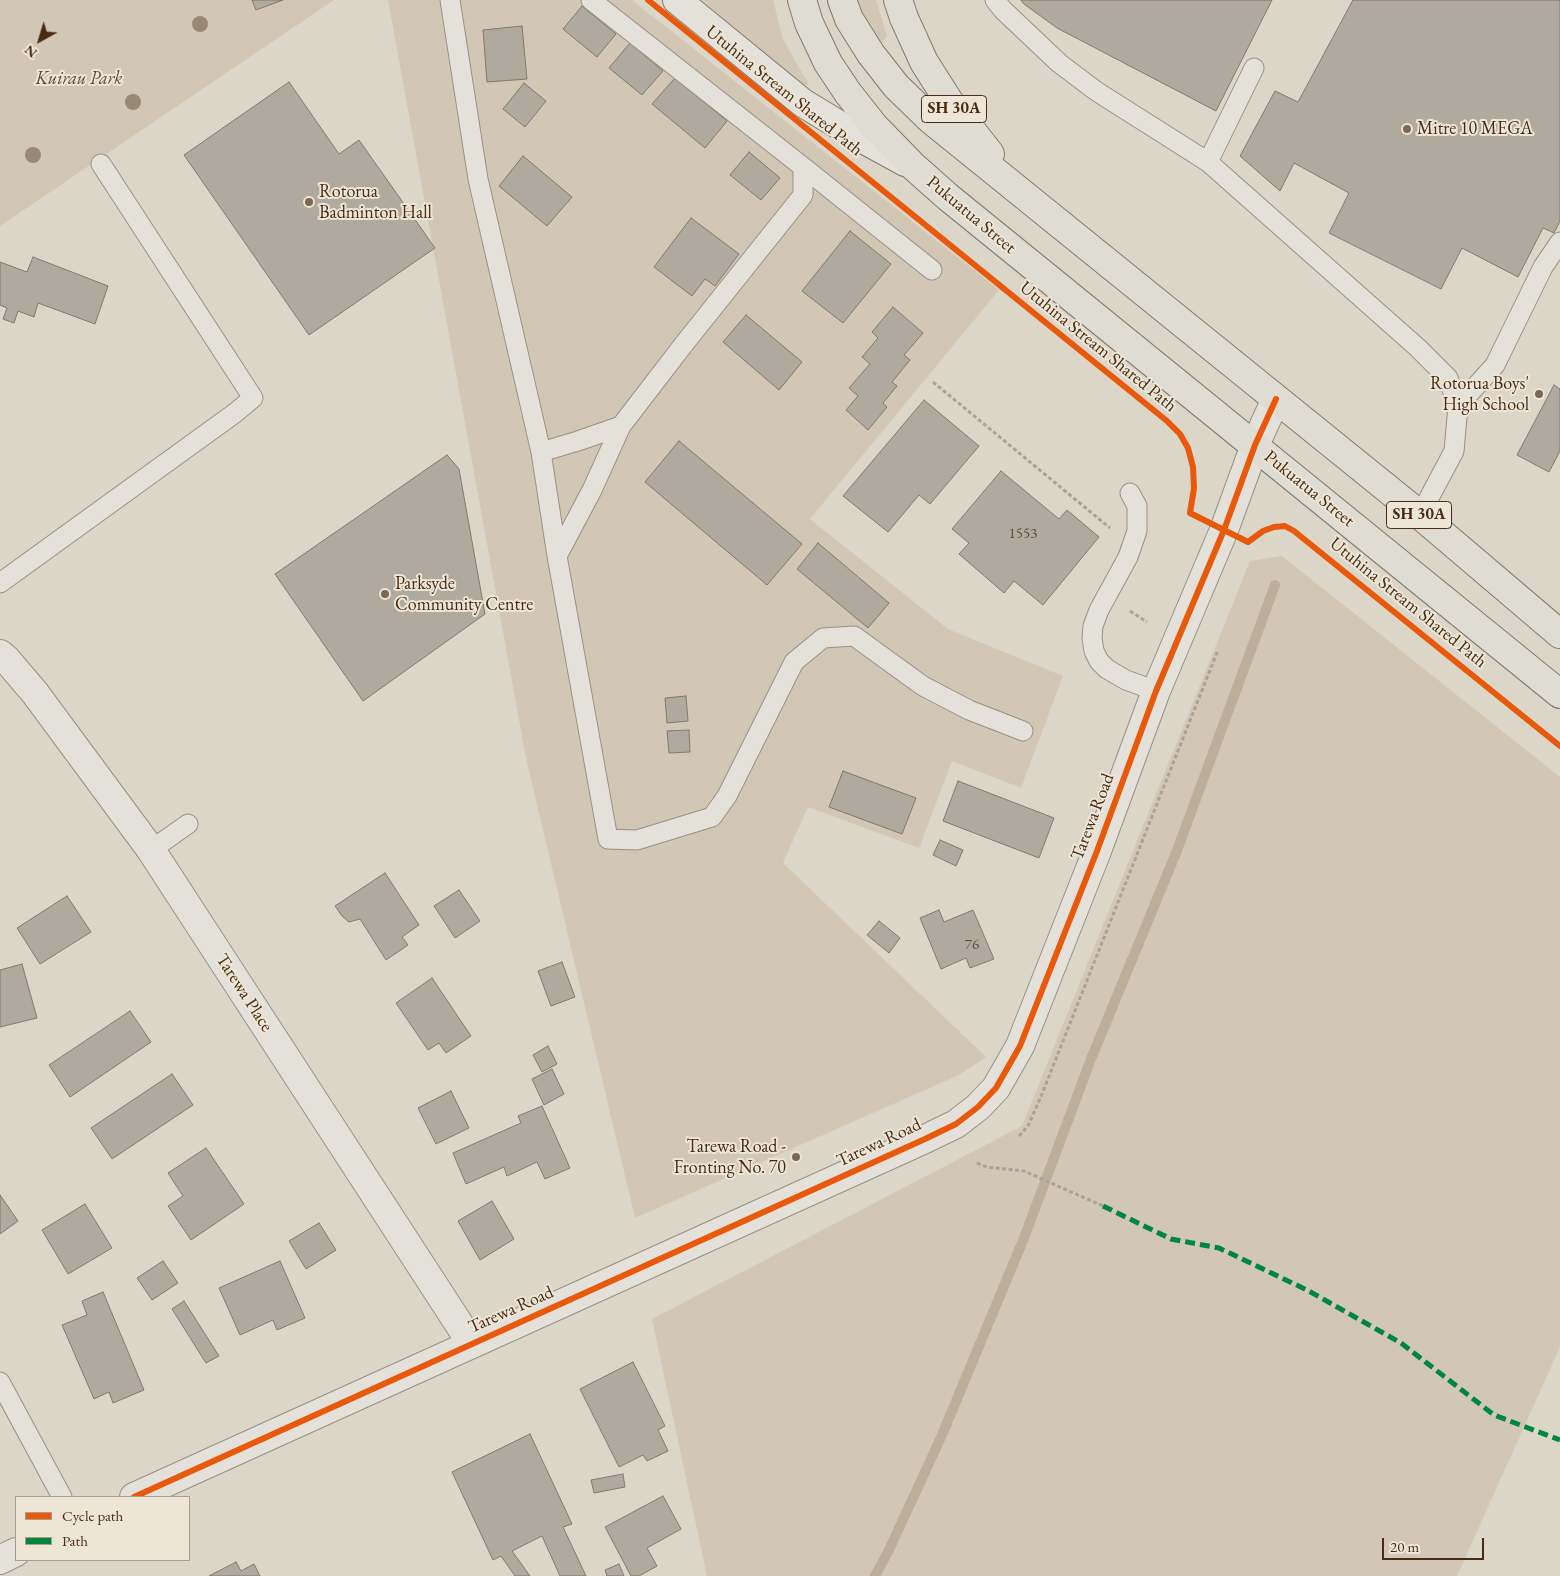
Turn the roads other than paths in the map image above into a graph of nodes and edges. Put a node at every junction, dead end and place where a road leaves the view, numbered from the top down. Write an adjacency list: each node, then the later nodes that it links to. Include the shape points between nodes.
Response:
1 (450, 0): 20 (lane, via 478,180)
2 (591, 0): 12 (lane)
3 (678, 0): 11 (street, via 803,103)
4 (802, 0): 11 (main road, Pukuatua Street / SH 30A, via 828,63 848,94)
5 (842, 0): 13 (main road, via 866,47 896,86 964,148)
6 (898, 0): 13 (main road, SH 30A, via 924,62 950,103 987,151)
7 (995, 0): 9 (lane, via 1059,63 1096,91)
8 (1254, 68): 9 (lane)
9 (1208, 162): 17 (lane, via 1418,348 1448,378)
10 (101, 164): 24 (lane, via 253,398)
11 (913, 166): 19 (main road, Pukuatua Street / SH 30A)
12 (803, 167): 15 (lane); 18 (lane, via 804,195)
13 (1034, 201): 16 (main road, SH 30A)
14 (1560, 242): 17 (lane, via 1543,267 1495,365)
15 (932, 270)
16 (1276, 398): 19 (street, Tarewa Road); 22 (main road, SH 30A)
17 (1458, 406): 22 (lane, via 1454,452)
18 (621, 426): 20 (lane); 23 (lane)
19 (1255, 445): 27 (street, Tarewa Road, via 1224,530); 28 (main road, Pukuatua Street / SH 30A)
20 (541, 452): 23 (lane)
21 (1130, 493): 27 (lane, via 1137,506 1137,530 1128,557 1093,626 1092,638 1094,651 1107,669)
22 (1420, 516): 25 (main road, SH 30A)
23 (558, 556): 29 (lane, via 608,839 637,840 712,817 727,796 794,662 823,638 854,636 923,686 968,710)
24 (0, 583)
25 (1560, 634)
26 (0, 654): 31 (street, Tarewa Place, via 35,693)
27 (1156, 691): 32 (street, Tarewa Road, via 1020,1046 996,1088 978,1107 956,1124 925,1139)
28 (1560, 694)
29 (1022, 731)
30 (188, 824): 31 (lane)
31 (151, 850): 32 (street, Tarewa Place)
32 (472, 1344): 35 (street, Tarewa Road)
33 (0, 1382): 34 (lane)
34 (61, 1496)
35 (136, 1496)
36 (15, 1552): 37 (street)
37 (0, 1560)

